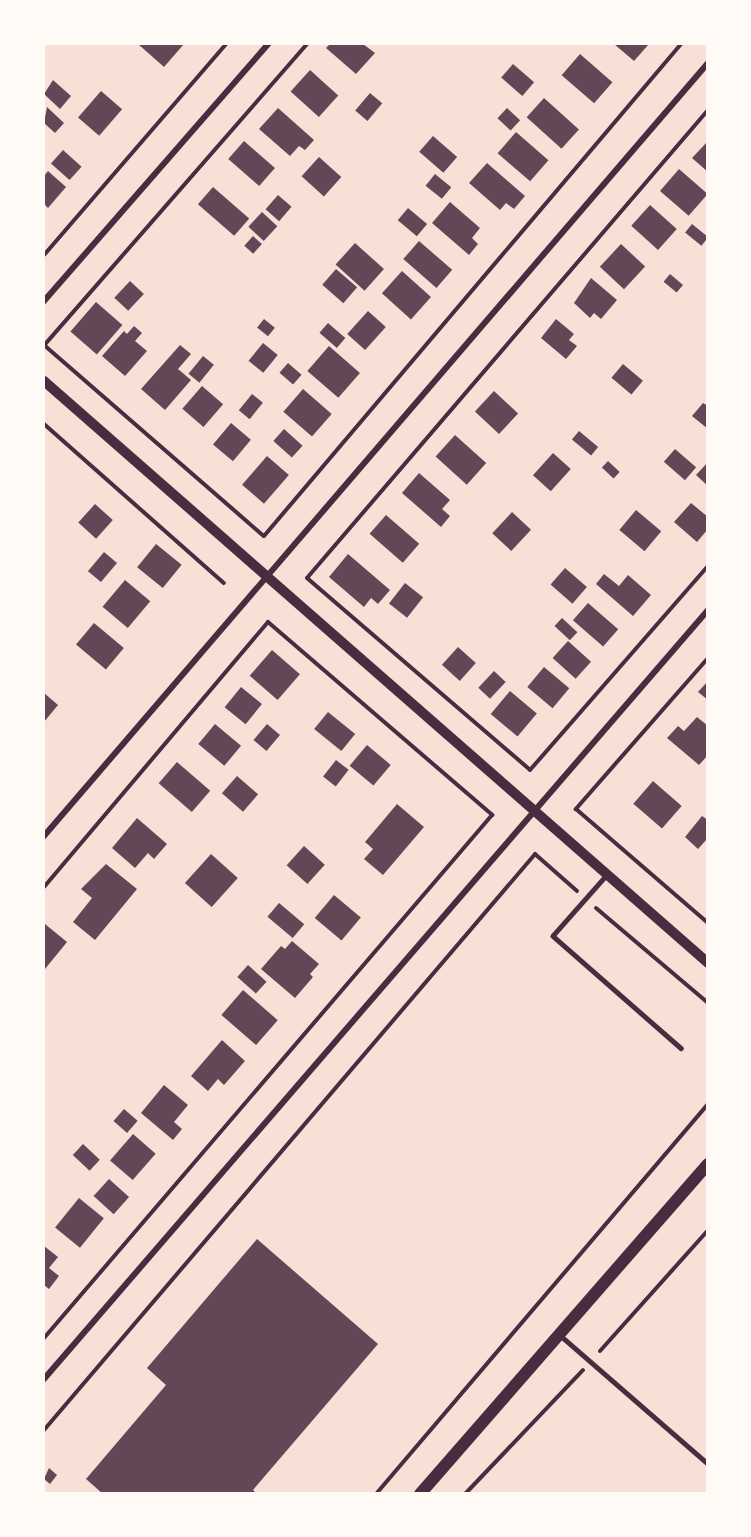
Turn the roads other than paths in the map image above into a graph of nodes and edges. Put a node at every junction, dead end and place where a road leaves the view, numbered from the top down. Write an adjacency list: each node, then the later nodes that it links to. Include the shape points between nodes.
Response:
1 (268, 44): 3 (street)
2 (708, 63): 5 (street)
3 (44, 301)
4 (44, 381): 5 (street)
5 (266, 575): 7 (street); 8 (street)
6 (708, 610): 7 (street)
7 (535, 813): 9 (street); 14 (street)
8 (44, 836)
9 (607, 875): 10 (street); 11 (lane, via 553,936)
10 (708, 963)
11 (681, 1048)
12 (708, 1164): 13 (main road)
13 (559, 1334): 15 (lane); 16 (main road)
14 (44, 1379)
15 (707, 1464)
16 (420, 1494)

